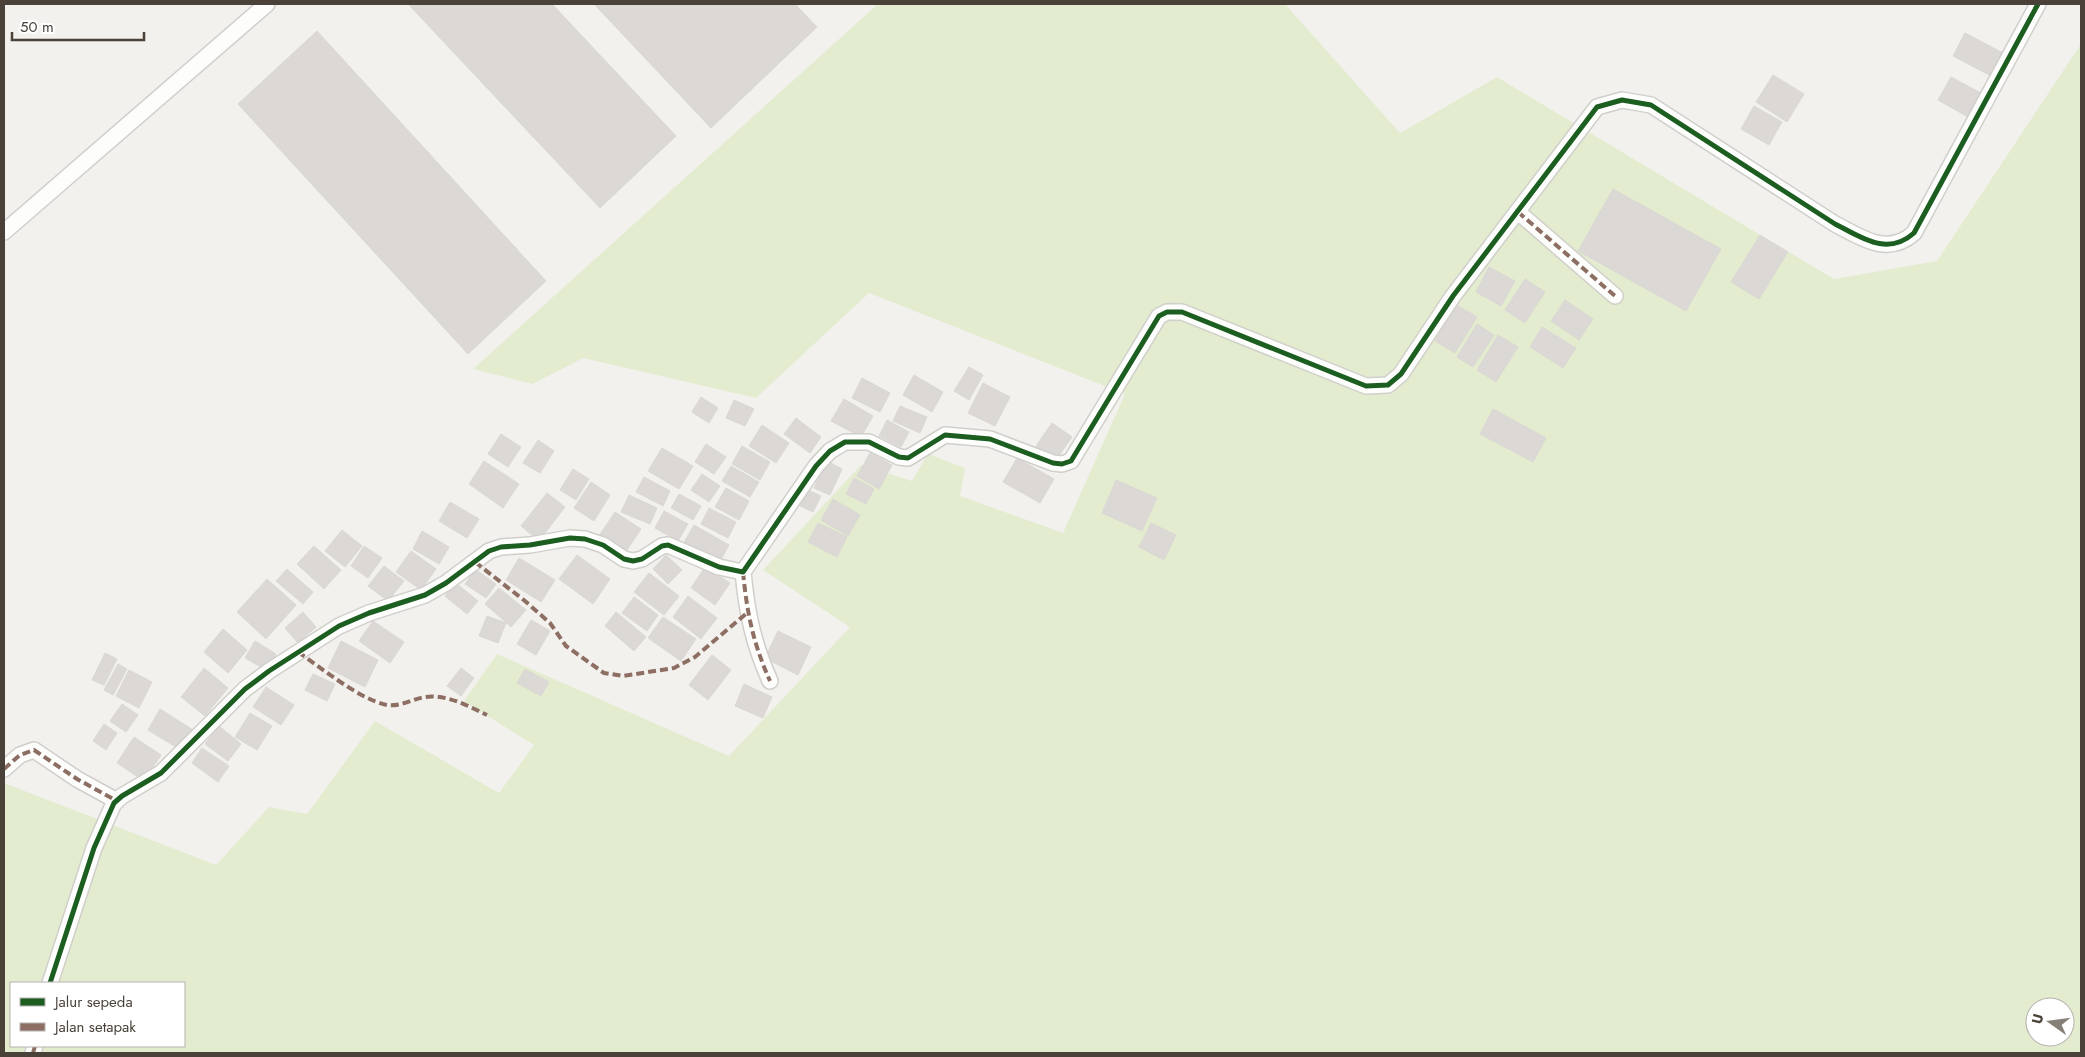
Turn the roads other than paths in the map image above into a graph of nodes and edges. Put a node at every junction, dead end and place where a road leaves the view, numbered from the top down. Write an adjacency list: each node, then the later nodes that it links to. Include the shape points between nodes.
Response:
1 (267, 4): 4 (street)
2 (2038, 4): 3 (street, via 1914,233 1906,240 1880,245 1834,224 1651,105 1622,100 1597,108)
3 (1518, 212): 5 (street); 6 (street, via 1452,296 1401,374 1388,385 1366,386 1182,312 1167,312 1159,316 1071,460 1053,463 990,438 945,435 908,458 869,442 845,442 830,451 816,466)
4 (4, 232)
5 (1615, 296)
6 (743, 572): 7 (street, via 747,613); 9 (street, via 719,567 668,545 633,561 603,545 570,538 489,551 424,596 339,626 269,671 245,688 161,773)
7 (770, 681)
8 (4, 769): 9 (street, via 20,755 34,750 78,780)
9 (117, 800): 10 (street, via 94,848)
10 (50, 982)

